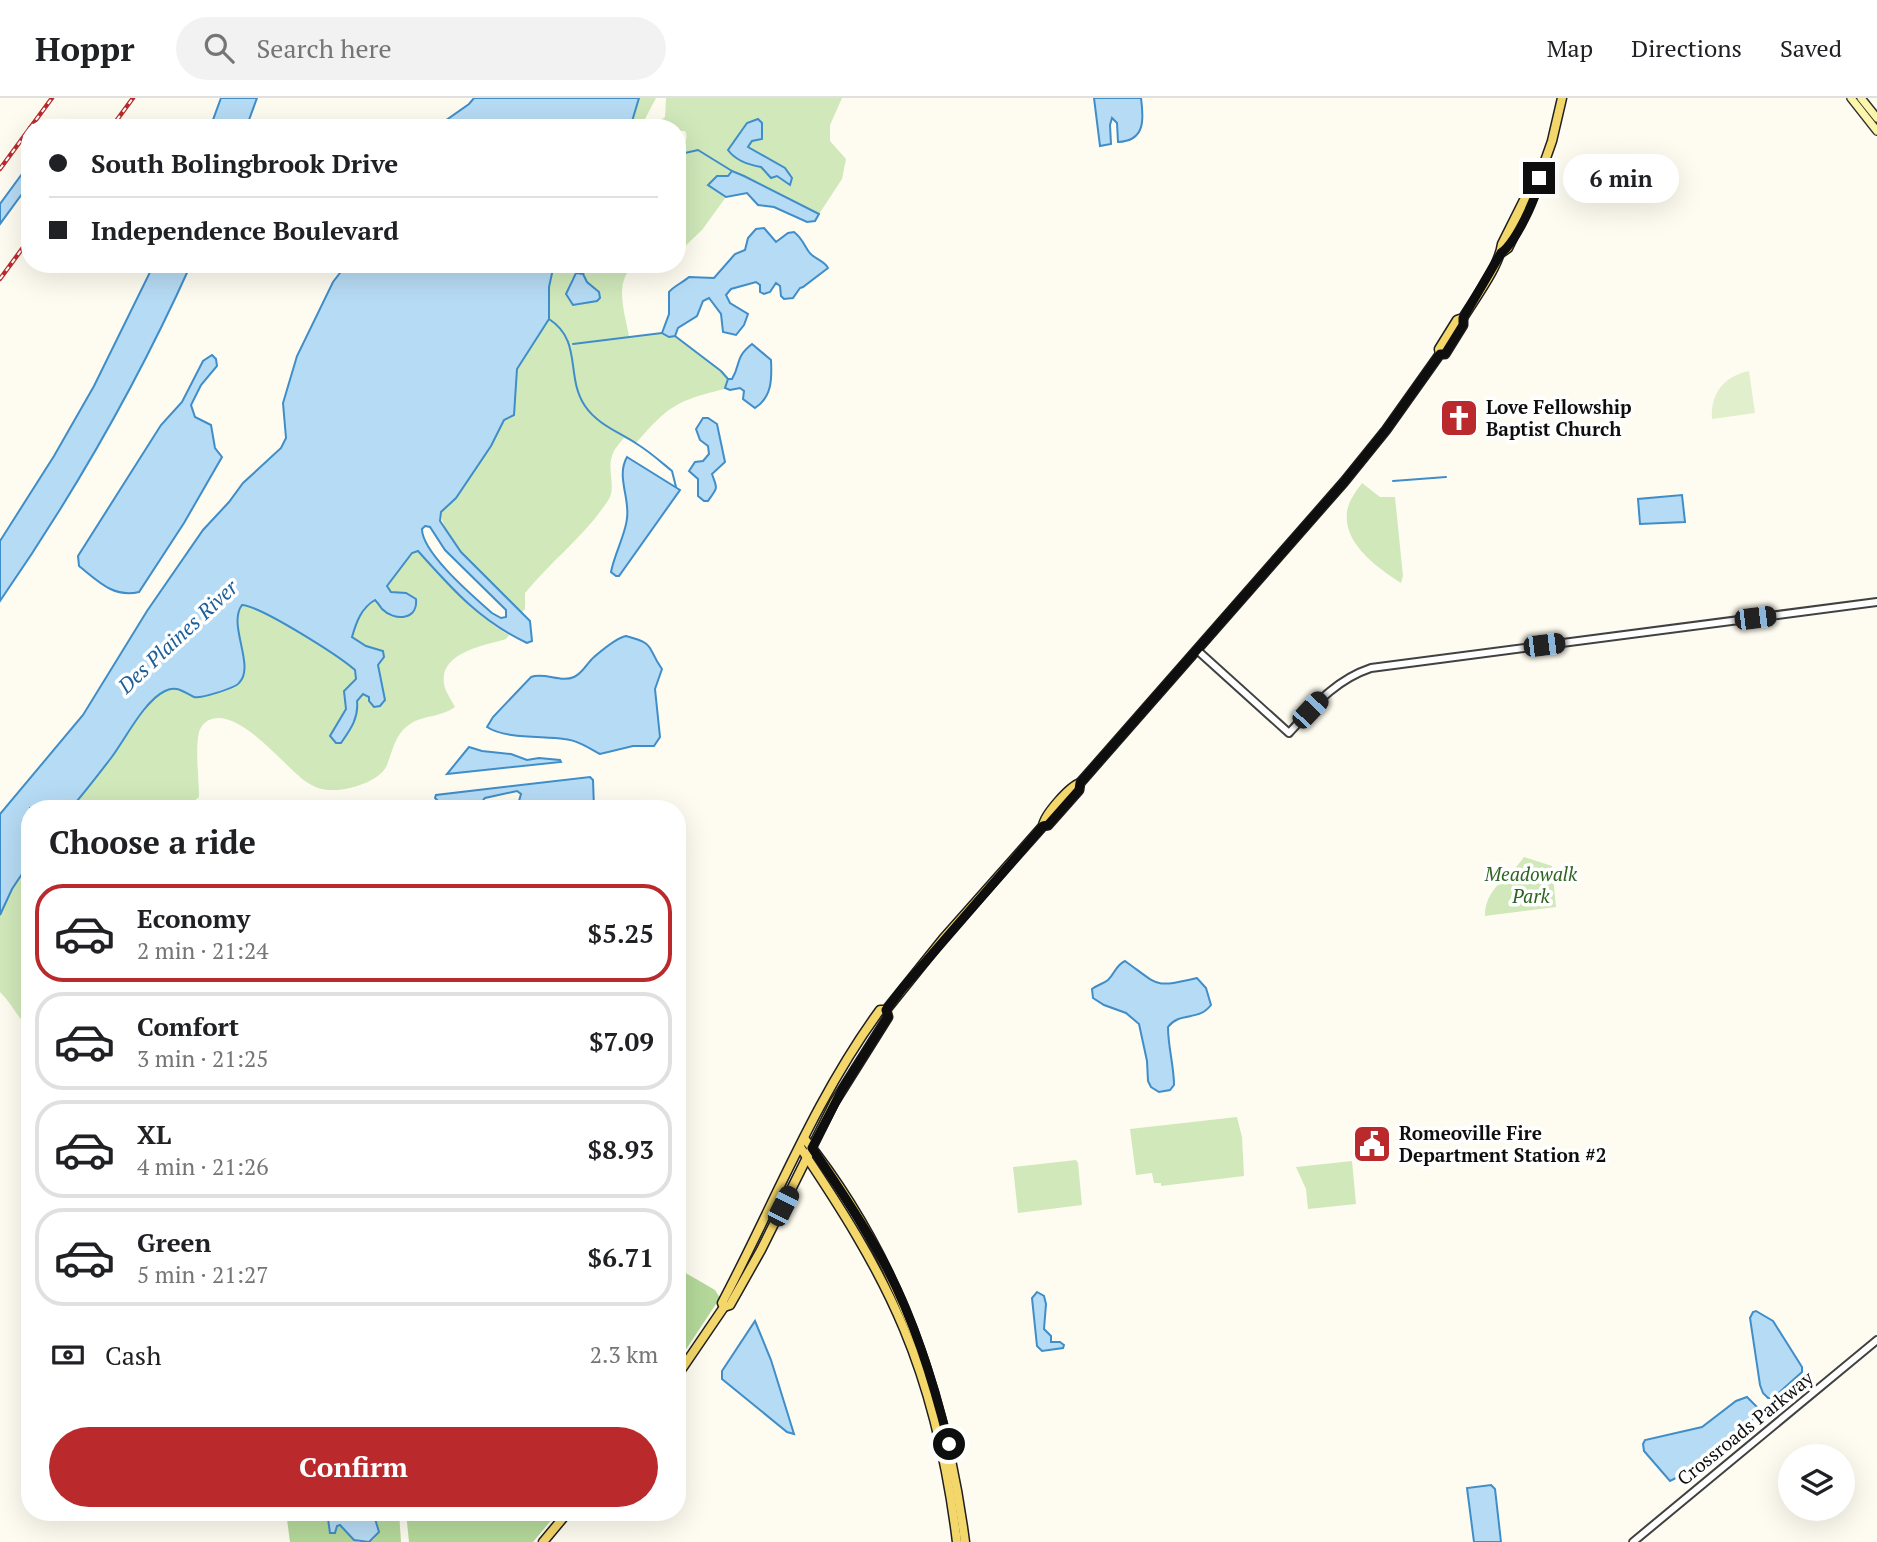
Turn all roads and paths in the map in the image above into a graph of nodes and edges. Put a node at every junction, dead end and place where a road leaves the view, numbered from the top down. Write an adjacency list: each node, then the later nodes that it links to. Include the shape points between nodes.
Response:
1 (1562, 98): 7 (main road, via 1539,178 1532,184 1501,253 1440,354 1353,472)
2 (1851, 98): 5 (main road)
3 (1861, 98): 4 (main road)
4 (1877, 118)
5 (1877, 131)
6 (1877, 602): 7 (street, via 1371,668 1342,680 1289,733)
7 (1197, 650): 8 (main road)
8 (886, 1010): 9 (main road, via 880,1010 853,1050); 10 (main road, via 888,1017)
9 (802, 1143): 10 (main road); 11 (main road); 12 (main road, via 722,1303)
10 (812, 1148): 11 (main road); 18 (main road, via 882,1258 911,1325 952,1455)
11 (807, 1157): 12 (main road, via 748,1274 730,1305); 17 (main road, via 867,1252 904,1329 935,1423)
12 (724, 1307): 14 (main road)
13 (1877, 1340): 19 (street, Crossroads Parkway)
14 (686, 1363)
15 (560, 1521): 16 (main road)
16 (543, 1542)
17 (957, 1542)
18 (965, 1542)
19 (1633, 1542)

